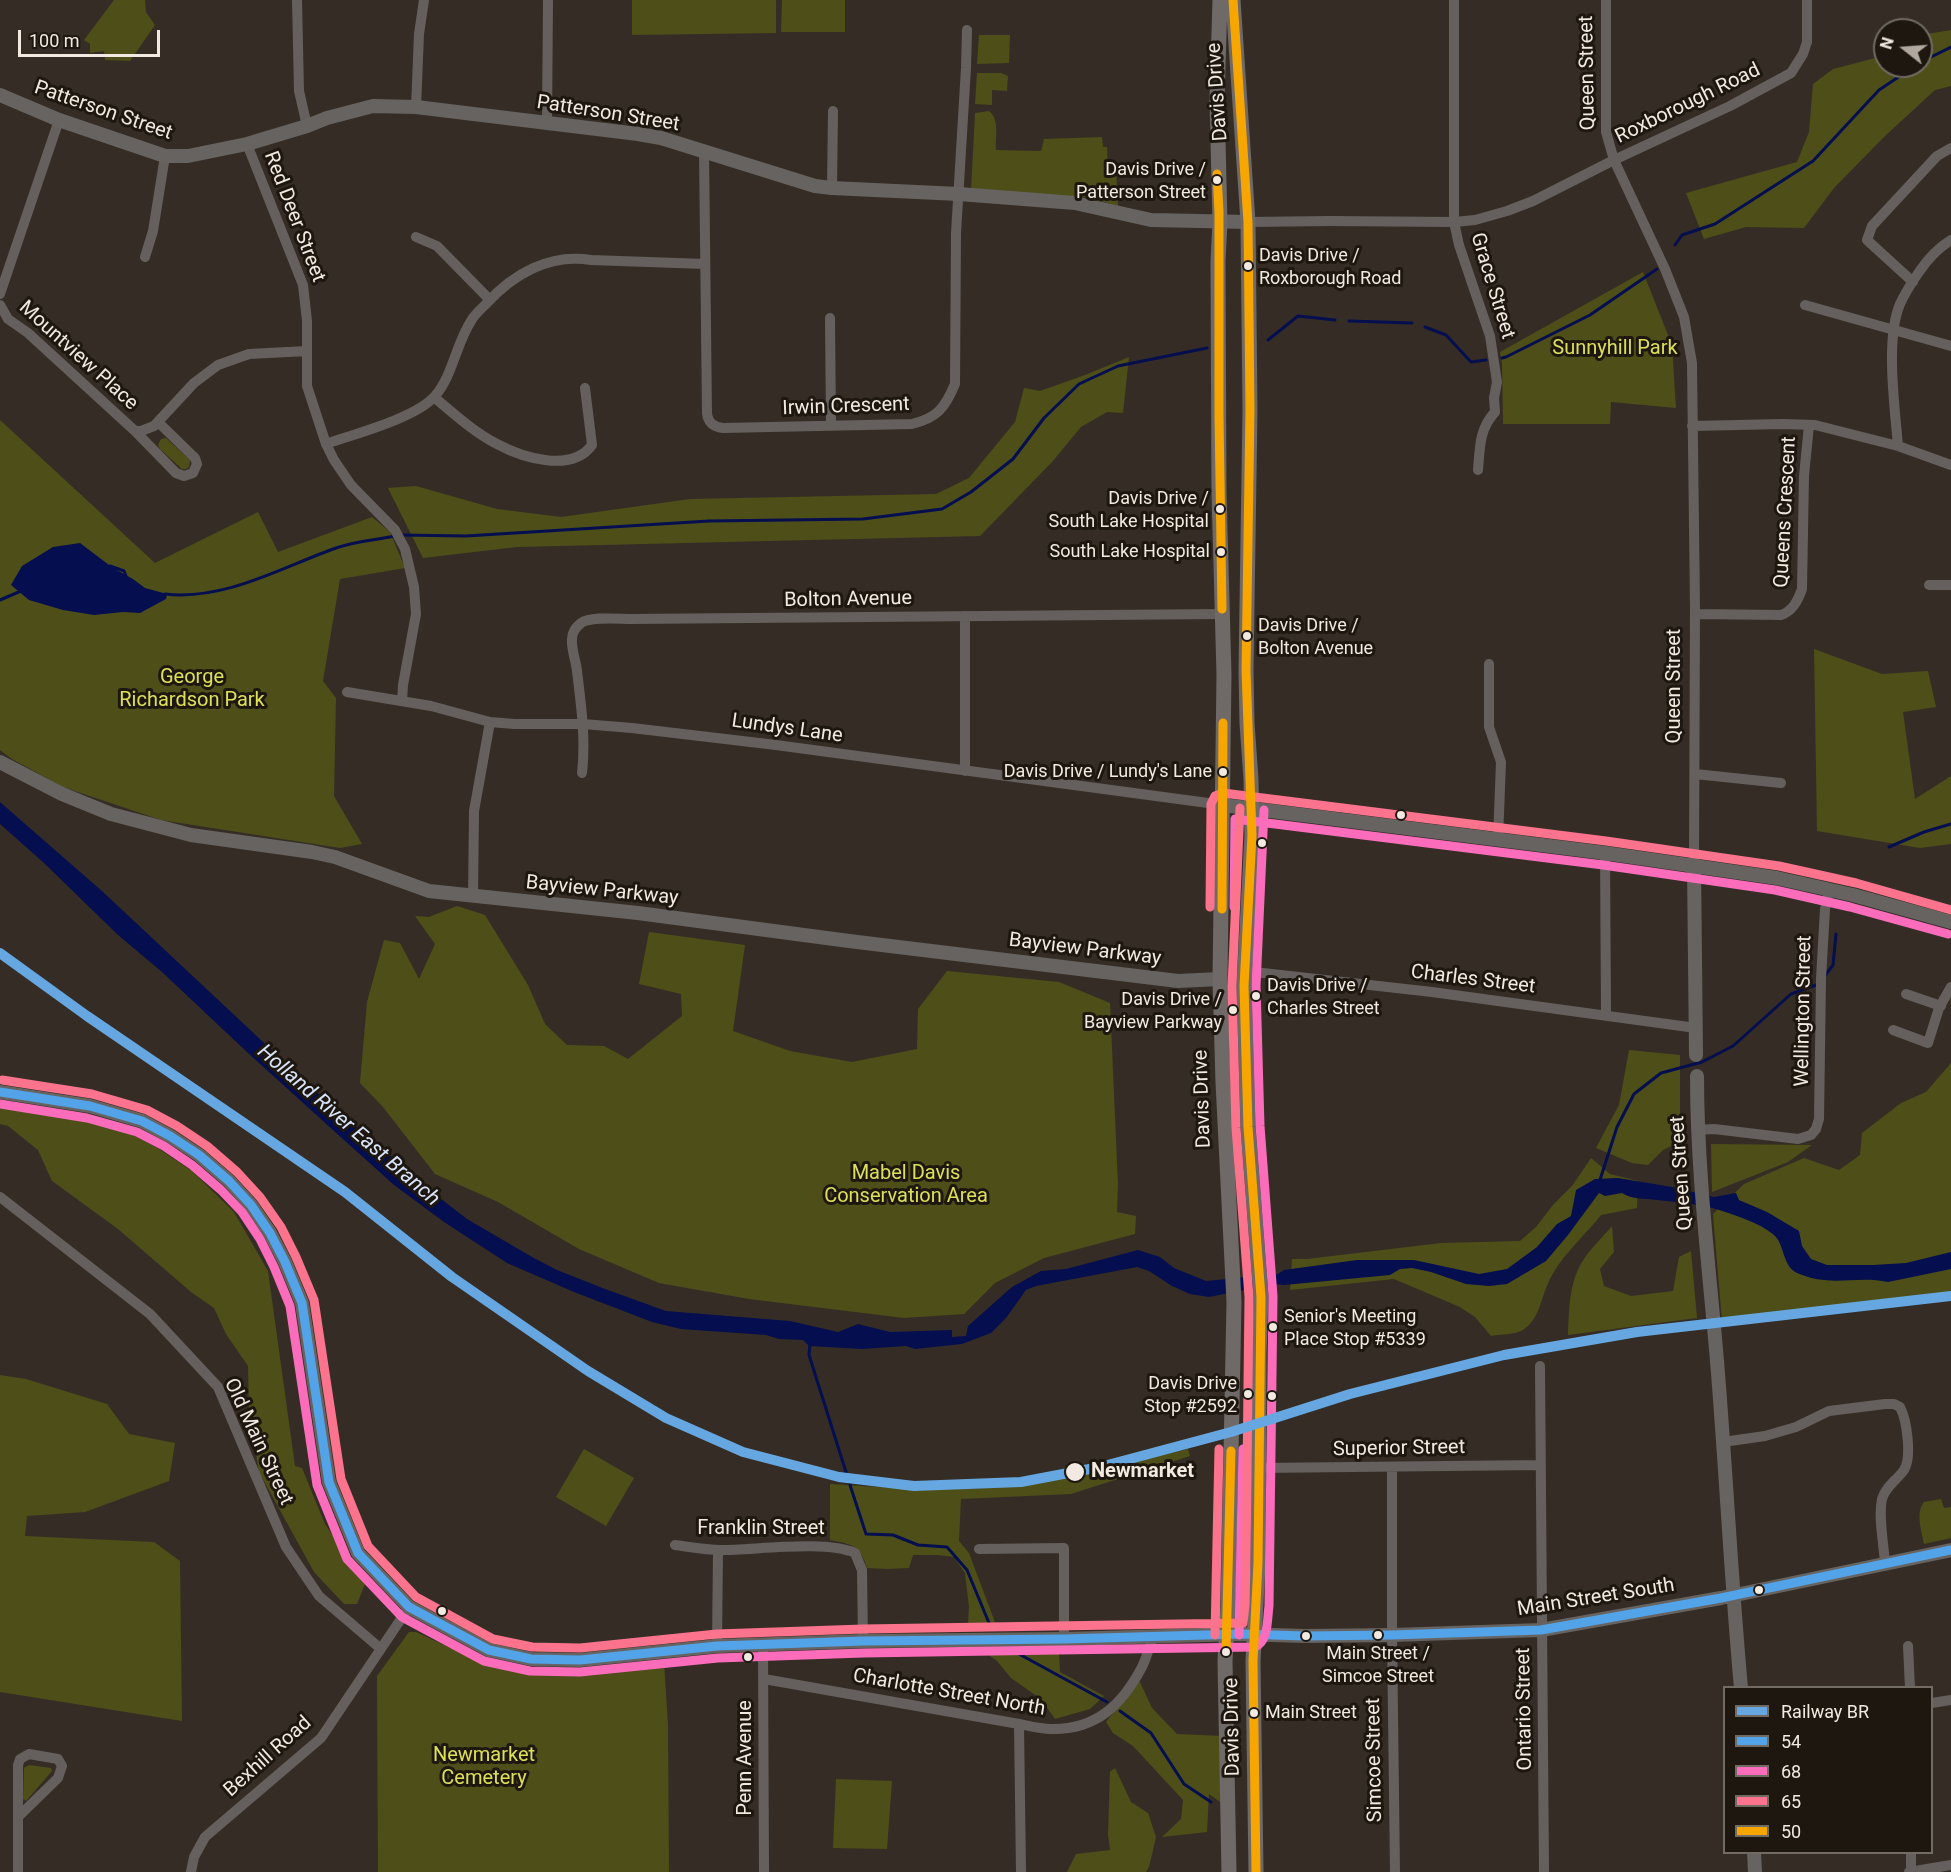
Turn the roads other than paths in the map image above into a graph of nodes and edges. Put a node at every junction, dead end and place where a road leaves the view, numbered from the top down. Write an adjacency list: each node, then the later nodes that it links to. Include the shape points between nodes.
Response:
1 (297, 0): 15 (street, via 299,91)
2 (424, 0): 11 (street)
3 (548, 0): 14 (street)
4 (1220, 0): 25 (main road, Davis Drive)
5 (1233, 0): 23 (main road, Davis Drive)
6 (1454, 0): 24 (street, Grace Street)
7 (1606, 0): 20 (street, Queen Street, via 1606,132)
8 (1807, 0): 20 (street, Roxborough Road, via 1807,42 1791,73)
9 (967, 30): 22 (street, Irwin Crescent)
10 (0, 95): 13 (main road, Patterson Street)
11 (416, 107): 14 (main road, Patterson Street); 15 (main road, Patterson Street, via 373,106)
12 (833, 111): 21 (street)
13 (59, 120): 19 (main road, Patterson Street); 31 (street, Mountview Place)
14 (547, 124): 18 (main road, Patterson Street, via 638,134)
15 (307, 126): 16 (main road, Patterson Street)
16 (247, 144): 19 (main road, Patterson Street, via 188,156); 38 (street, Red Deer Street, via 303,285)
17 (1951, 148): 30 (street, via 1937,156 1872,226 1867,240)
18 (705, 151): 21 (main road, Patterson Street, via 814,186); 29 (street, Irwin Crescent)
19 (165, 156): 28 (street)
20 (1614, 160): 24 (street, Roxborough Road, via 1533,201 1485,217); 44 (street, Queen Street, via 1684,317 1692,363)
21 (832, 188): 22 (main road, Patterson Street)
22 (959, 194): 25 (main road, Patterson Street, via 1076,203 1151,220); 43 (street, Irwin Crescent, via 955,384 948,403 930,420 912,424)
23 (1248, 222): 24 (street, Roxborough Road); 25 (main road, Patterson Street); 66 (main road, Davis Drive, via 1251,464 1246,670)
24 (1454, 222): 49 (street, Grace Street, via 1491,336 1496,366 1495,412 1481,435)
25 (1220, 223): 52 (main road, Davis Drive)
26 (416, 237): 32 (street, via 436,246)
27 (1951, 240): 30 (street, via 1941,246)
28 (145, 257)
29 (705, 264): 32 (street, via 574,257 522,273); 43 (street, Irwin Crescent, via 706,413 713,426)
30 (1912, 282): 36 (street, via 1899,306)
31 (0, 294)
32 (490, 300): 40 (street, via 471,321)
33 (0, 305): 45 (street, Mountview Place, via 8,319)
34 (1805, 305): 36 (street)
35 (830, 318): 43 (street)
36 (1894, 330): 37 (street); 47 (street, via 1892,369)
37 (1951, 346)
38 (307, 351): 41 (street, Mountview Place, via 249,354 218,365 194,383); 46 (street, Red Deer Street, via 308,386)
39 (585, 388): 40 (street, via 592,446 587,453 567,461 523,454 498,445)
40 (434, 397): 46 (street, via 405,416)
41 (158, 422): 45 (street, Mountview Place); 45 (street, Mountview Place, via 195,458 193,473 176,473)
42 (1809, 425): 44 (street); 47 (street); 53 (street, Queens Crescent, via 1802,589 1798,600 1790,612 1781,615)
43 (831, 426)
44 (1692, 426): 53 (street, Queen Street)
45 (135, 431)
46 (326, 444): 57 (street, Red Deer Street, via 351,485 395,530 405,549 416,614)
47 (1898, 446): 48 (street)
48 (1951, 465)
49 (1478, 470)
50 (1929, 585): 51 (street)
51 (1951, 585)
52 (1222, 614): 54 (street, Bolton Avenue); 65 (main road, Davis Drive)
53 (1695, 614): 63 (street, Queen Street)
54 (964, 616): 59 (street, Bolton Avenue, via 582,622 571,642); 61 (street)
55 (1489, 664): 67 (street, via 1489,727 1501,762)
56 (347, 692): 57 (street, Lundys Lane)
57 (402, 701): 58 (street, Lundys Lane)
58 (490, 722): 59 (street, Lundys Lane); 71 (street, via 474,811)
59 (583, 724): 61 (street, Lundys Lane); 62 (street)
60 (0, 762): 71 (main road, Bayview Parkway, via 62,794 160,828 312,852 429,891)
61 (965, 771): 65 (street, Lundys Lane)
62 (582, 773)
63 (1695, 774): 64 (street); 69 (street, Queen Street)
64 (1781, 783)
65 (1223, 805): 66 (main road); 74 (main road, Davis Drive)
66 (1252, 809): 67 (main road); 73 (main road, Davis Drive)
67 (1498, 840): 68 (main road)
68 (1605, 853): 69 (main road); 78 (street)
69 (1694, 865): 70 (main road); 79 (main road, Queen Street)
70 (1829, 890): 72 (main road); 84 (street, Wellington Street, via 1821,979 1819,1119 1813,1133 1798,1138)
71 (473, 897): 74 (main road, Bayview Parkway, via 638,913 1178,981)
72 (1951, 922)
73 (1245, 971): 78 (street, Charles Street); 89 (main road, Davis Drive, via 1248,1127 1261,1297)
74 (1220, 980): 99 (main road, Davis Drive, via 1233,1249)
75 (1951, 987): 77 (street)
76 (1906, 994): 77 (street)
77 (1941, 1006): 80 (street, via 1928,1043)
78 (1606, 1015): 79 (street, Charles Street)
79 (1696, 1028): 81 (main road, Queen Street)
80 (1893, 1030)
81 (1696, 1055): 82 (street, Queen Street)
82 (1697, 1076): 84 (main road, Queen Street)
83 (0, 1092): 97 (main road, Main Street South, via 90,1106 142,1121 199,1155 251,1205 270,1233 302,1303 329,1482 358,1553)
84 (1697, 1130): 87 (main road, Queen Street)
85 (0, 1197): 107 (street, Old Main Street, via 150,1314 218,1387 286,1547 319,1596)
86 (1540, 1366): 88 (street, Ontario Street)
87 (1723, 1442): 95 (street, via 1797,1427 1829,1411 1885,1404 1900,1407 1906,1422 1908,1458 1903,1472 1882,1499); 96 (main road, Queen Street)
88 (1540, 1465): 90 (street, Superior Street); 98 (street, Ontario Street)
89 (1258, 1468): 90 (street, Superior Street); 99 (main road, Davis Drive, via 1257,1606)
90 (1392, 1468): 100 (street, Simcoe Street)
91 (675, 1545): 93 (street, Franklin Street)
92 (980, 1549): 102 (street, via 1064,1548)
93 (718, 1550): 103 (street, Franklin Street, via 805,1547 848,1549 855,1553 862,1570); 105 (street)
94 (1951, 1550): 95 (main road, Main Street South)
95 (1885, 1564): 96 (main road, Main Street South)
96 (1733, 1595): 98 (main road, Main Street South); 109 (main road)
97 (409, 1607): 105 (main road, Main Street South, via 489,1650 531,1659 580,1660); 107 (street, Bexhill Road)
98 (1541, 1630): 100 (main road, Main Street South); 125 (street, Ontario Street)
99 (1240, 1635): 100 (main road, Main Street South); 101 (main road, Main Street South); 122 (main road, Davis Drive, via 1226,1728); 123 (main road, Davis Drive)
100 (1392, 1635): 124 (street, Simcoe Street)
101 (1154, 1636): 102 (main road, Main Street South); 113 (street, Charlotte Street North, via 1128,1690 1109,1712 1072,1727 1051,1729)
102 (1064, 1639): 103 (main road, Main Street South)
103 (863, 1641): 104 (main road, Main Street South)
104 (763, 1644): 105 (main road, Main Street South); 108 (street, Penn Avenue)
105 (717, 1646)
106 (1908, 1646): 110 (street)
107 (381, 1649): 119 (street, Bexhill Road, via 321,1738 205,1837)
108 (764, 1678): 113 (street, Charlotte Street North); 120 (street, Penn Avenue)
109 (1741, 1686)
110 (1910, 1686)
111 (1951, 1700): 112 (street)
112 (1933, 1703)
113 (1019, 1724): 121 (street)
114 (19, 1816): 114 (street, via 58,1778 62,1770 58,1759 29,1754 20,1760); 118 (street)
115 (1754, 1854): 126 (main road)
116 (1911, 1854): 127 (street)
117 (1951, 1865): 127 (street)
118 (18, 1872)
119 (191, 1872)
120 (764, 1872)
121 (1021, 1872)
122 (1229, 1872)
123 (1256, 1872)
124 (1395, 1872)
125 (1544, 1872)
126 (1755, 1872)
127 (1910, 1872)

